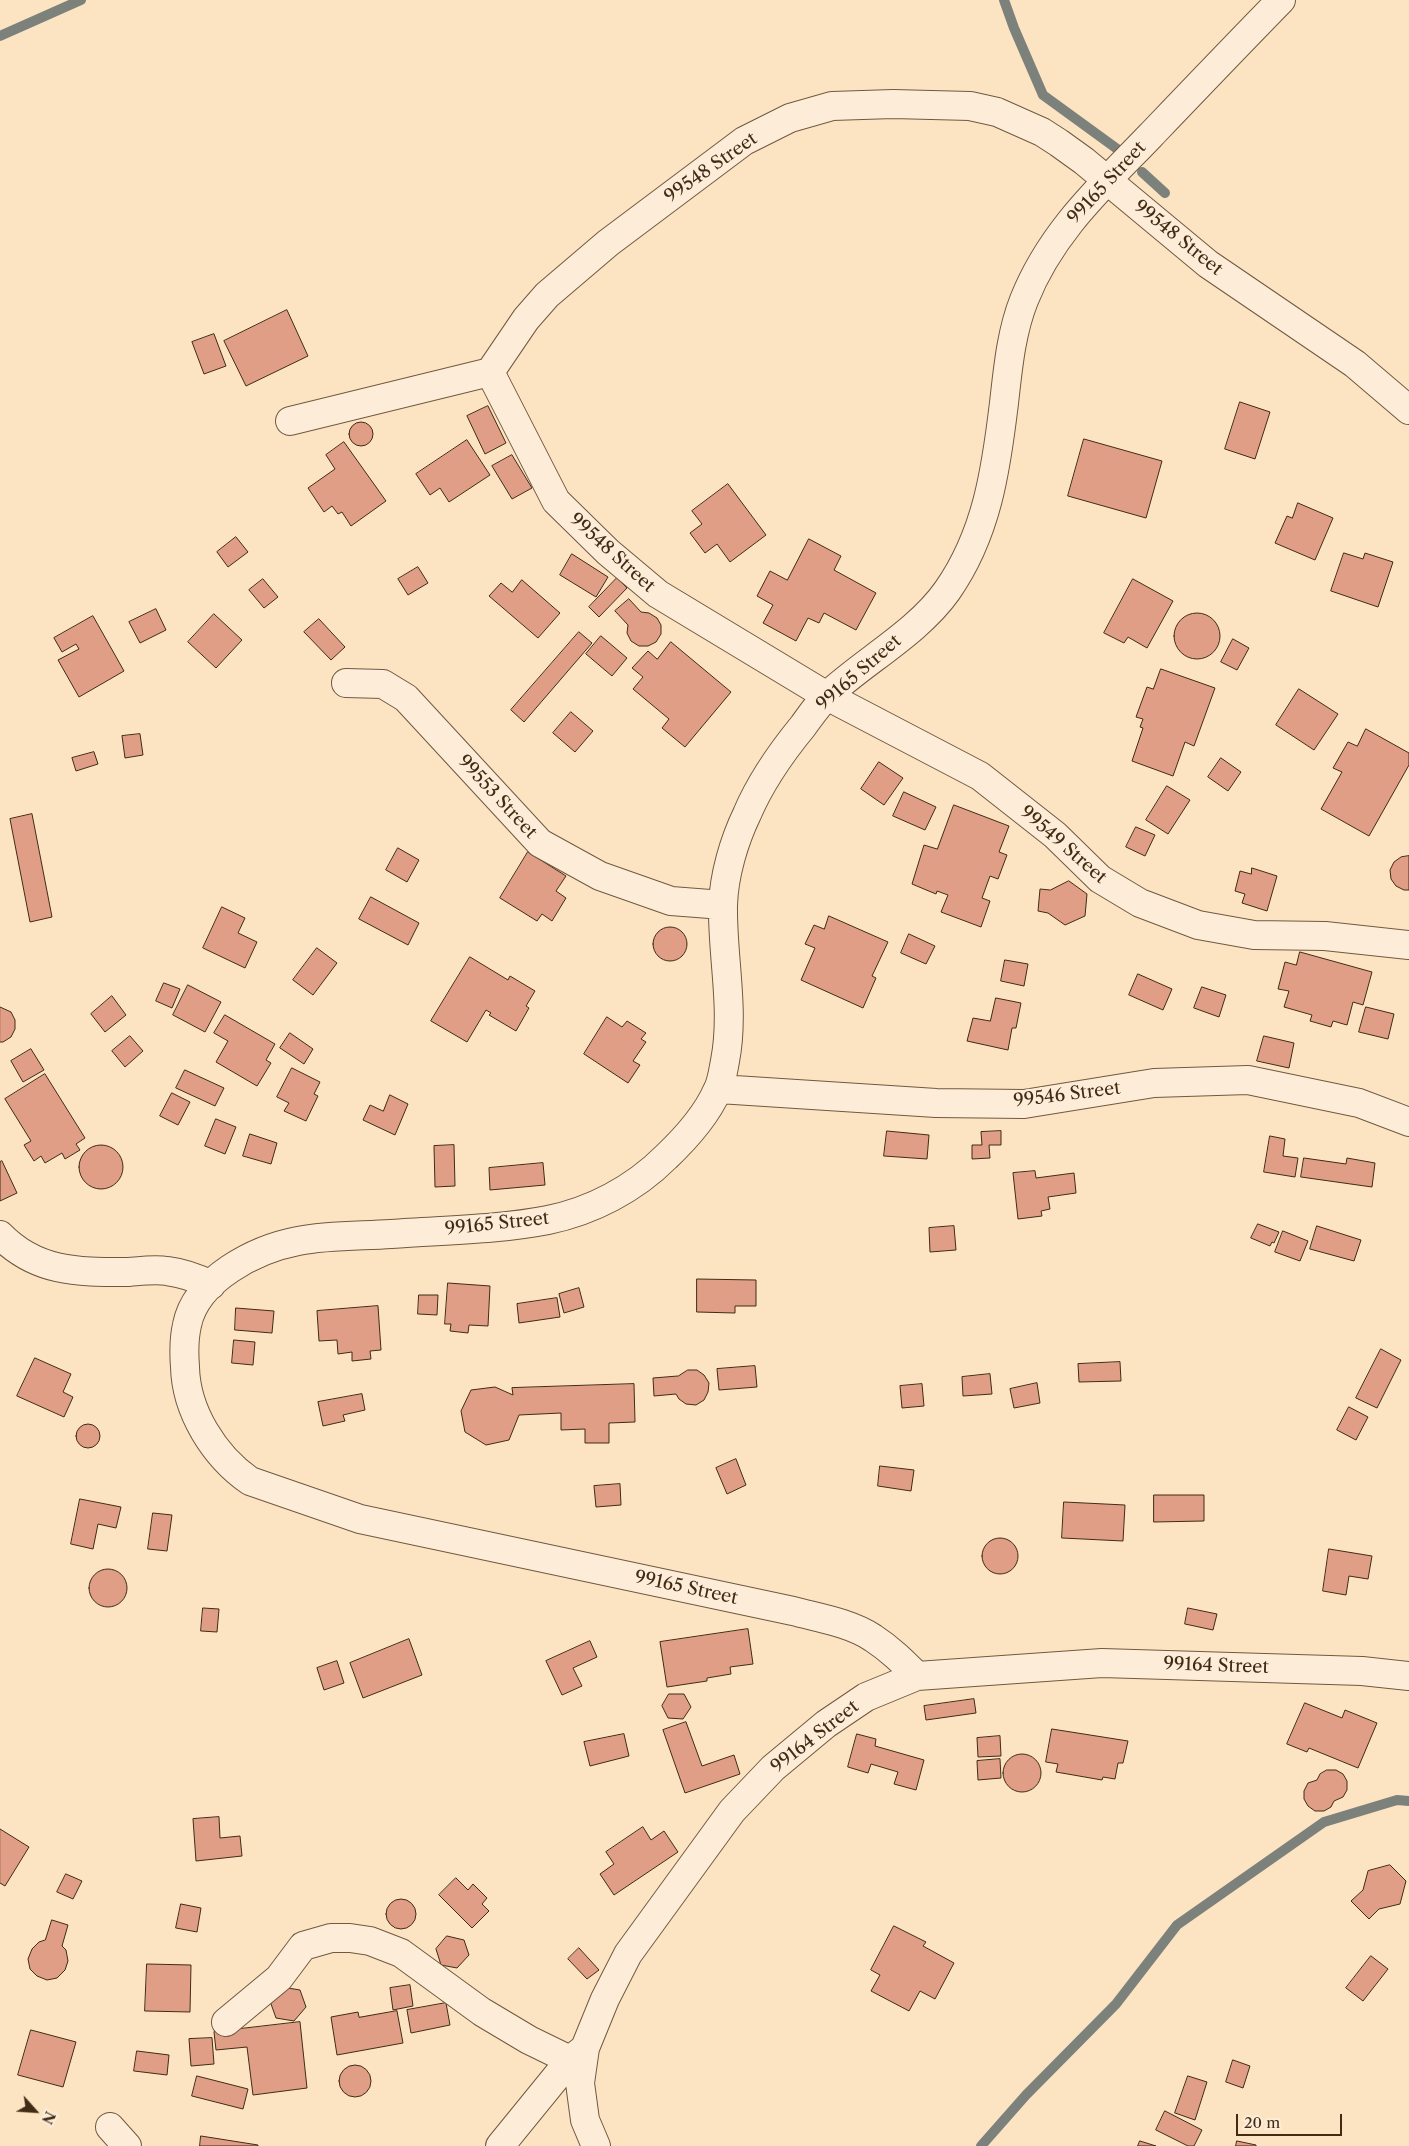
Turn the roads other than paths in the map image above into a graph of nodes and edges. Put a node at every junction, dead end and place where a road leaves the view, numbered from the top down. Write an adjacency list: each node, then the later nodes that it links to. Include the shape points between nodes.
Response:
1 (1281, 0): 2 (street, 99165 Street)
2 (1107, 180): 3 (street, 99548 Street, via 1042,132 996,112 970,106 832,106 790,118 744,142 608,243 547,295 526,318); 4 (street, 99548 Street, via 1208,264 1355,364); 7 (street, 99165 Street, via 1086,200 1062,232 1024,300 1011,341 997,460 987,510 948,590 926,615)
3 (490, 372): 5 (street); 7 (street, 99548 Street, via 556,501 608,552 658,594)
4 (1409, 410)
5 (290, 421)
6 (346, 683): 8 (street, 99553 Street, via 383,684 406,698 540,843 600,876 671,901)
7 (827, 696): 8 (street, 99165 Street, via 762,782 744,820 728,870); 9 (street, 99549 Street, via 980,776 1055,835 1100,879 1140,903 1198,925 1254,936 1325,936)
8 (723, 905): 10 (street, 99165 Street, via 730,1036)
9 (1409, 945)
10 (719, 1089): 11 (street, 99546 Street, via 936,1103 1024,1104 1154,1083 1248,1080 1359,1103); 13 (street, 99165 Street, via 692,1130 662,1161 630,1187 601,1203 553,1219 505,1226 302,1240 266,1249 233,1266)
11 (1409, 1122)
12 (0, 1235): 13 (street, via 33,1261 53,1267 94,1272 166,1270 196,1277)
13 (211, 1285): 14 (street, 99165 Street, via 193,1307 186,1326 186,1387 192,1408 206,1432 235,1470 250,1481 360,1519 793,1611 848,1626 872,1637)
14 (917, 1676): 15 (street, 99164 Street, via 1102,1663 1362,1671); 17 (street, 99164 Street, via 866,1697 826,1724 773,1768 732,1811 628,1954)
15 (1409, 1676)
16 (226, 2022): 17 (street, via 279,1978 303,1946 331,1938 350,1938 370,1941 401,1953 482,2012 529,2040)
17 (577, 2054): 18 (street); 19 (street, 99164 Street, via 585,2120)
18 (500, 2146)
19 (596, 2146)

